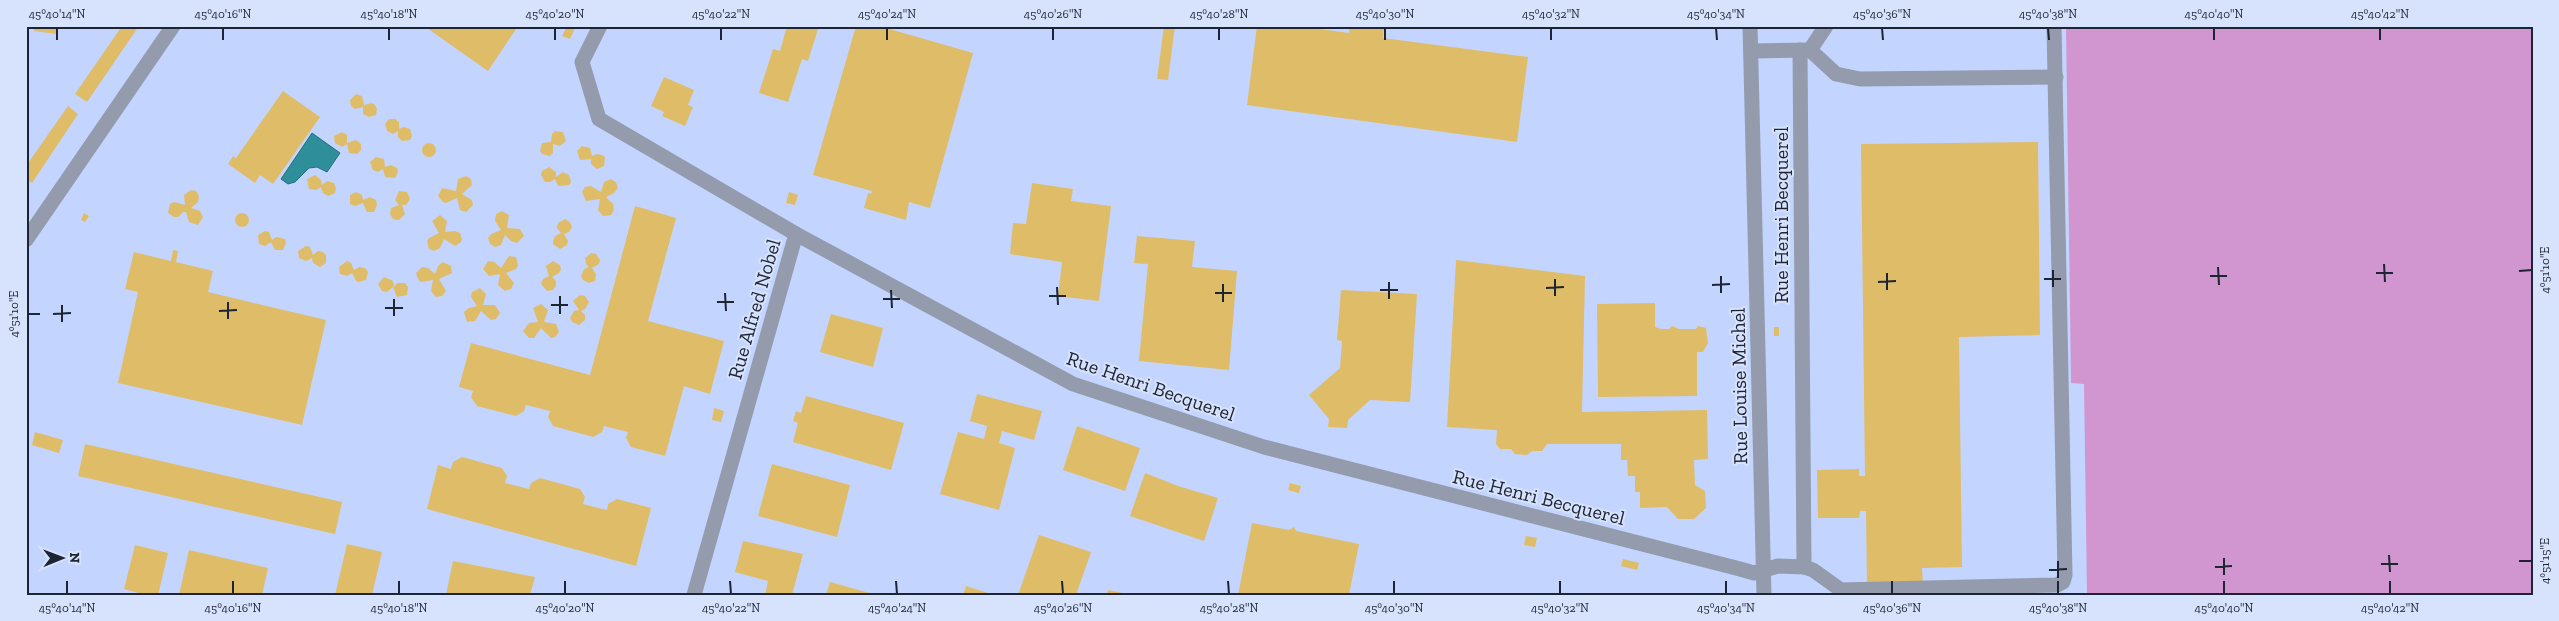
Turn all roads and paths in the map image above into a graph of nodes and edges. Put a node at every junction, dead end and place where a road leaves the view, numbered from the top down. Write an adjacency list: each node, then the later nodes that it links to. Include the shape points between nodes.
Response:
1 (173, 26): 10 (street)
2 (600, 26): 9 (street, Rue Alfred Nobel, via 582,62 599,119)
3 (1750, 26): 7 (street, Rue Louise Michel)
4 (1826, 26): 6 (street)
5 (2054, 26): 8 (street)
6 (1805, 50): 7 (street); 8 (street, via 1836,74 1860,80); 11 (street, Rue Henri Becquerel)
7 (1751, 51): 12 (street, Rue Louise Michel)
8 (2056, 77): 11 (street, via 2063,582 2057,585 1841,590)
9 (796, 234): 12 (street, Rue Henri Becquerel, via 1073,384 1264,447 1754,573); 13 (street, Rue Alfred Nobel)
10 (26, 240)
11 (1804, 567): 12 (street, Rue Henri Becquerel)
12 (1763, 569): 14 (street, Rue Louise Michel)
13 (694, 595)
14 (1764, 595)

